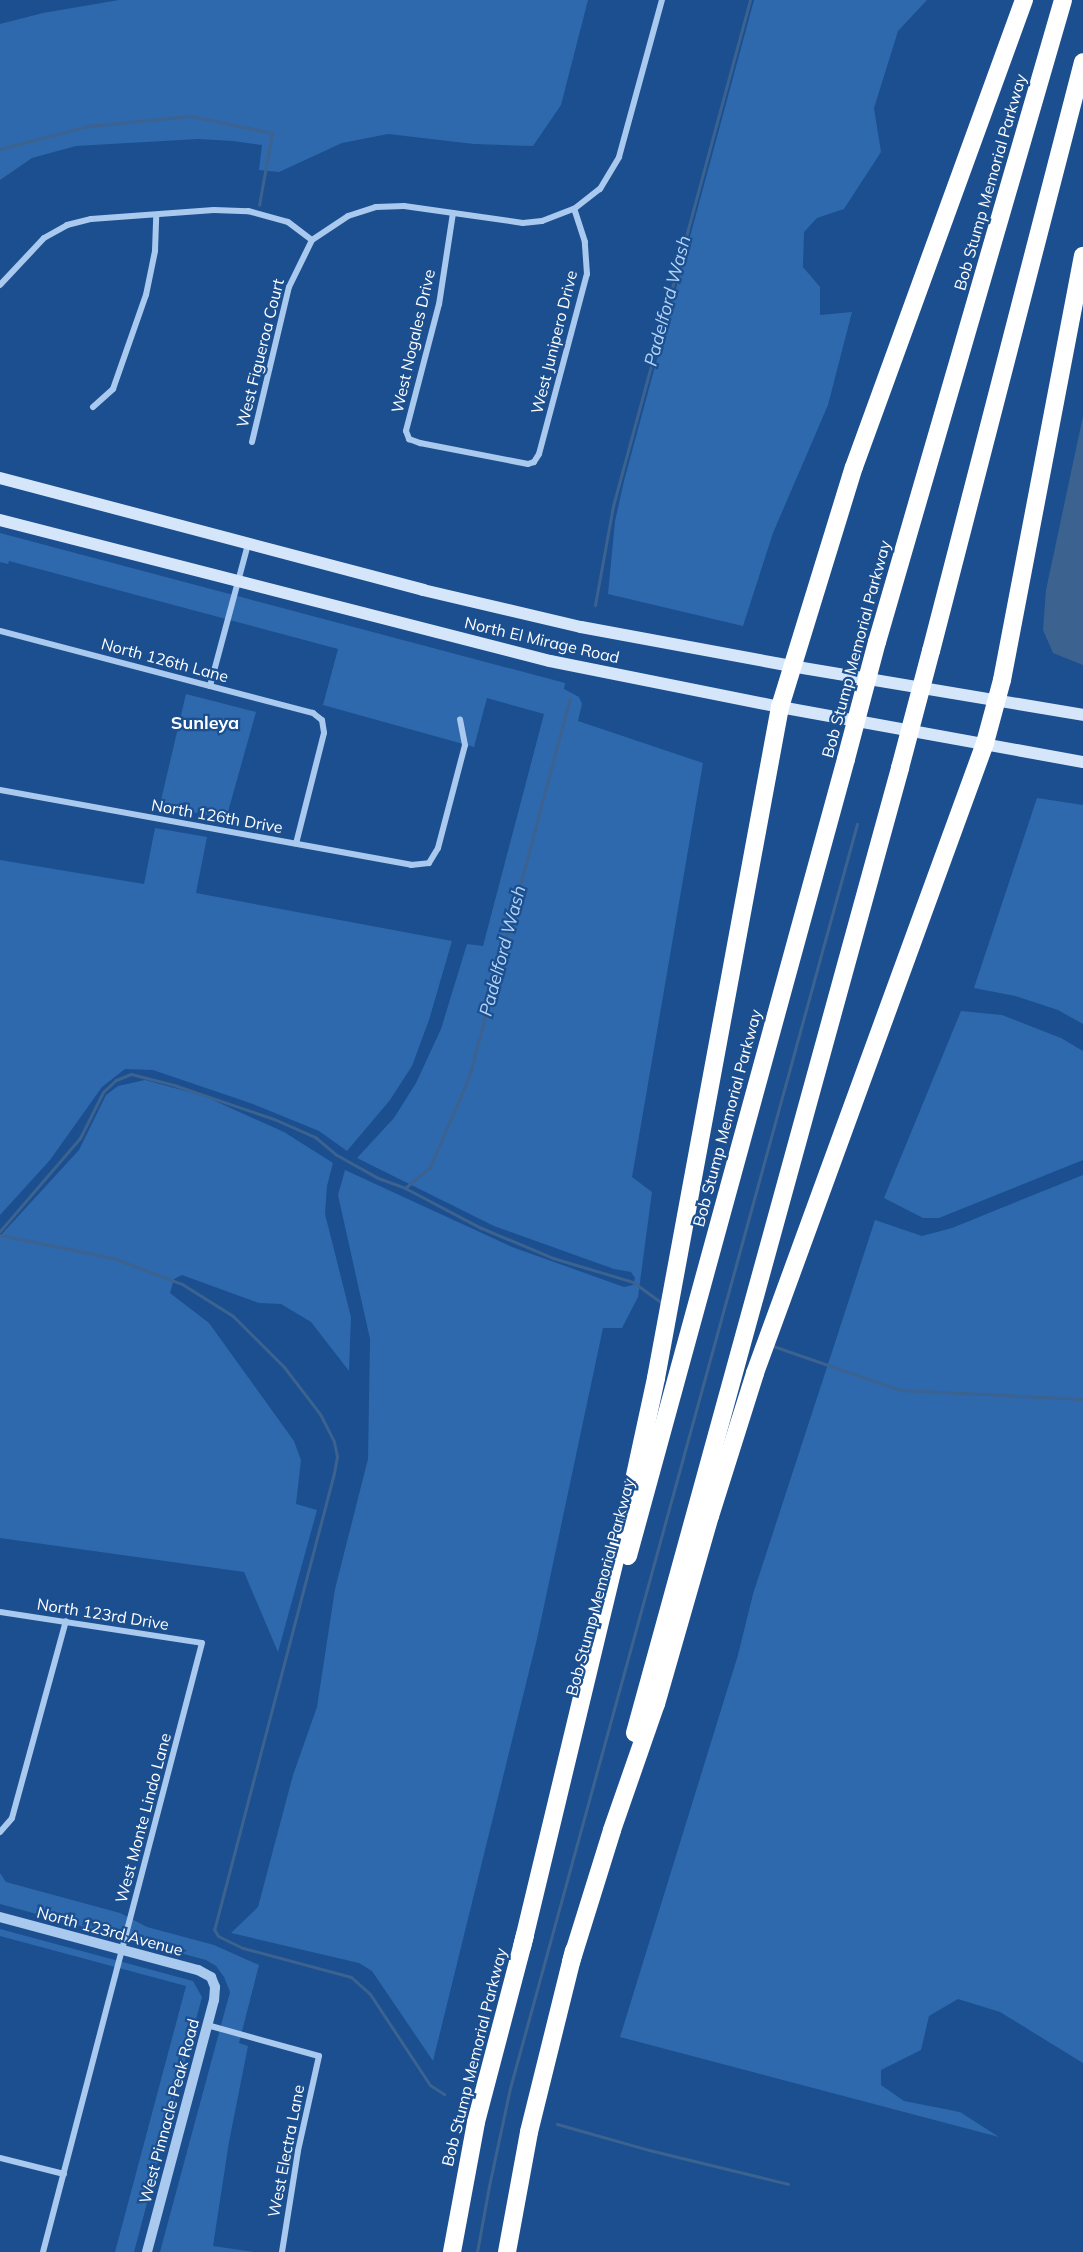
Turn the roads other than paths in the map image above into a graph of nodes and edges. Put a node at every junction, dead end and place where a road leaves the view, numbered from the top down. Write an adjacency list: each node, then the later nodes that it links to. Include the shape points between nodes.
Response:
1 (662, 0): 5 (street, via 619,157 600,189)
2 (1024, 0): 19 (highway, via 854,466)
3 (1063, 0): 34 (highway, Bob Stump Memorial Parkway, bridge, via 877,642)
4 (1083, 62): 36 (highway, bridge, via 900,768)
5 (574, 209): 6 (street, via 542,221 523,223); 12 (street, West Junipero Drive, via 585,242 587,274 534,462 528,464)
6 (453, 213): 8 (street, via 404,206 376,207 348,216); 12 (street, West Nogales Drive, via 439,304 406,431)
7 (156, 215): 8 (street, via 248,211 288,222); 10 (street, via 91,219 67,225 34,246); 11 (street, via 146,295 113,389)
8 (312, 240): 13 (street, West Figueroa Court, via 289,287)
9 (1083, 256): 21 (highway)
10 (0, 285)
11 (93, 407)
12 (409, 439)
13 (252, 442)
14 (0, 478): 16 (main road, North El Mirage Road)
15 (0, 520): 17 (main road, North El Mirage Road)
16 (248, 544): 17 (street); 19 (main road, North El Mirage Road, via 581,627)
17 (237, 582): 20 (street); 22 (main road, North El Mirage Road, via 550,661)
18 (0, 631): 20 (street, North 126th Lane)
19 (791, 666): 21 (main road, North El Mirage Road); 22 (highway)
20 (210, 686): 28 (street, North 126th Lane, via 313,713 322,720 324,734)
21 (997, 700): 23 (main road, North El Mirage Road); 25 (highway)
22 (780, 707): 25 (main road, North El Mirage Road); 34 (highway, via 634,1480)
23 (1083, 715)
24 (460, 719): 28 (street, North 126th Drive, via 465,745 438,848 429,863 411,865)
25 (985, 743): 26 (main road, North El Mirage Road); 36 (highway, via 755,1373 656,1704)
26 (1083, 762)
27 (0, 790): 28 (street, North 126th Drive)
28 (296, 843)
29 (0, 1612): 30 (street, North 123rd Drive)
30 (66, 1621): 31 (street, North 123rd Drive); 32 (street, via 12,1818)
31 (202, 1643): 35 (street, West Monte Lindo Lane)
32 (0, 1832)
33 (0, 1917): 35 (street, North 123rd Avenue)
34 (522, 1947): 44 (highway, Bob Stump Memorial Parkway, via 484,2085)
35 (123, 1949): 37 (street, North 123rd Avenue); 40 (street, West Monte Lindo Lane)
36 (571, 1962): 45 (highway, via 529,2132)
37 (211, 1977): 38 (street, West Pinnacle Peak Road, via 214,2000)
38 (207, 2025): 42 (street, West Pinnacle Peak Road); 43 (street, West Electra Lane, via 319,2056 298,2151)
39 (0, 2158): 40 (street)
40 (64, 2174): 41 (street, West Monte Lindo Lane)
41 (43, 2252)
42 (147, 2252)
43 (282, 2252)
44 (452, 2252)
45 (507, 2252)

